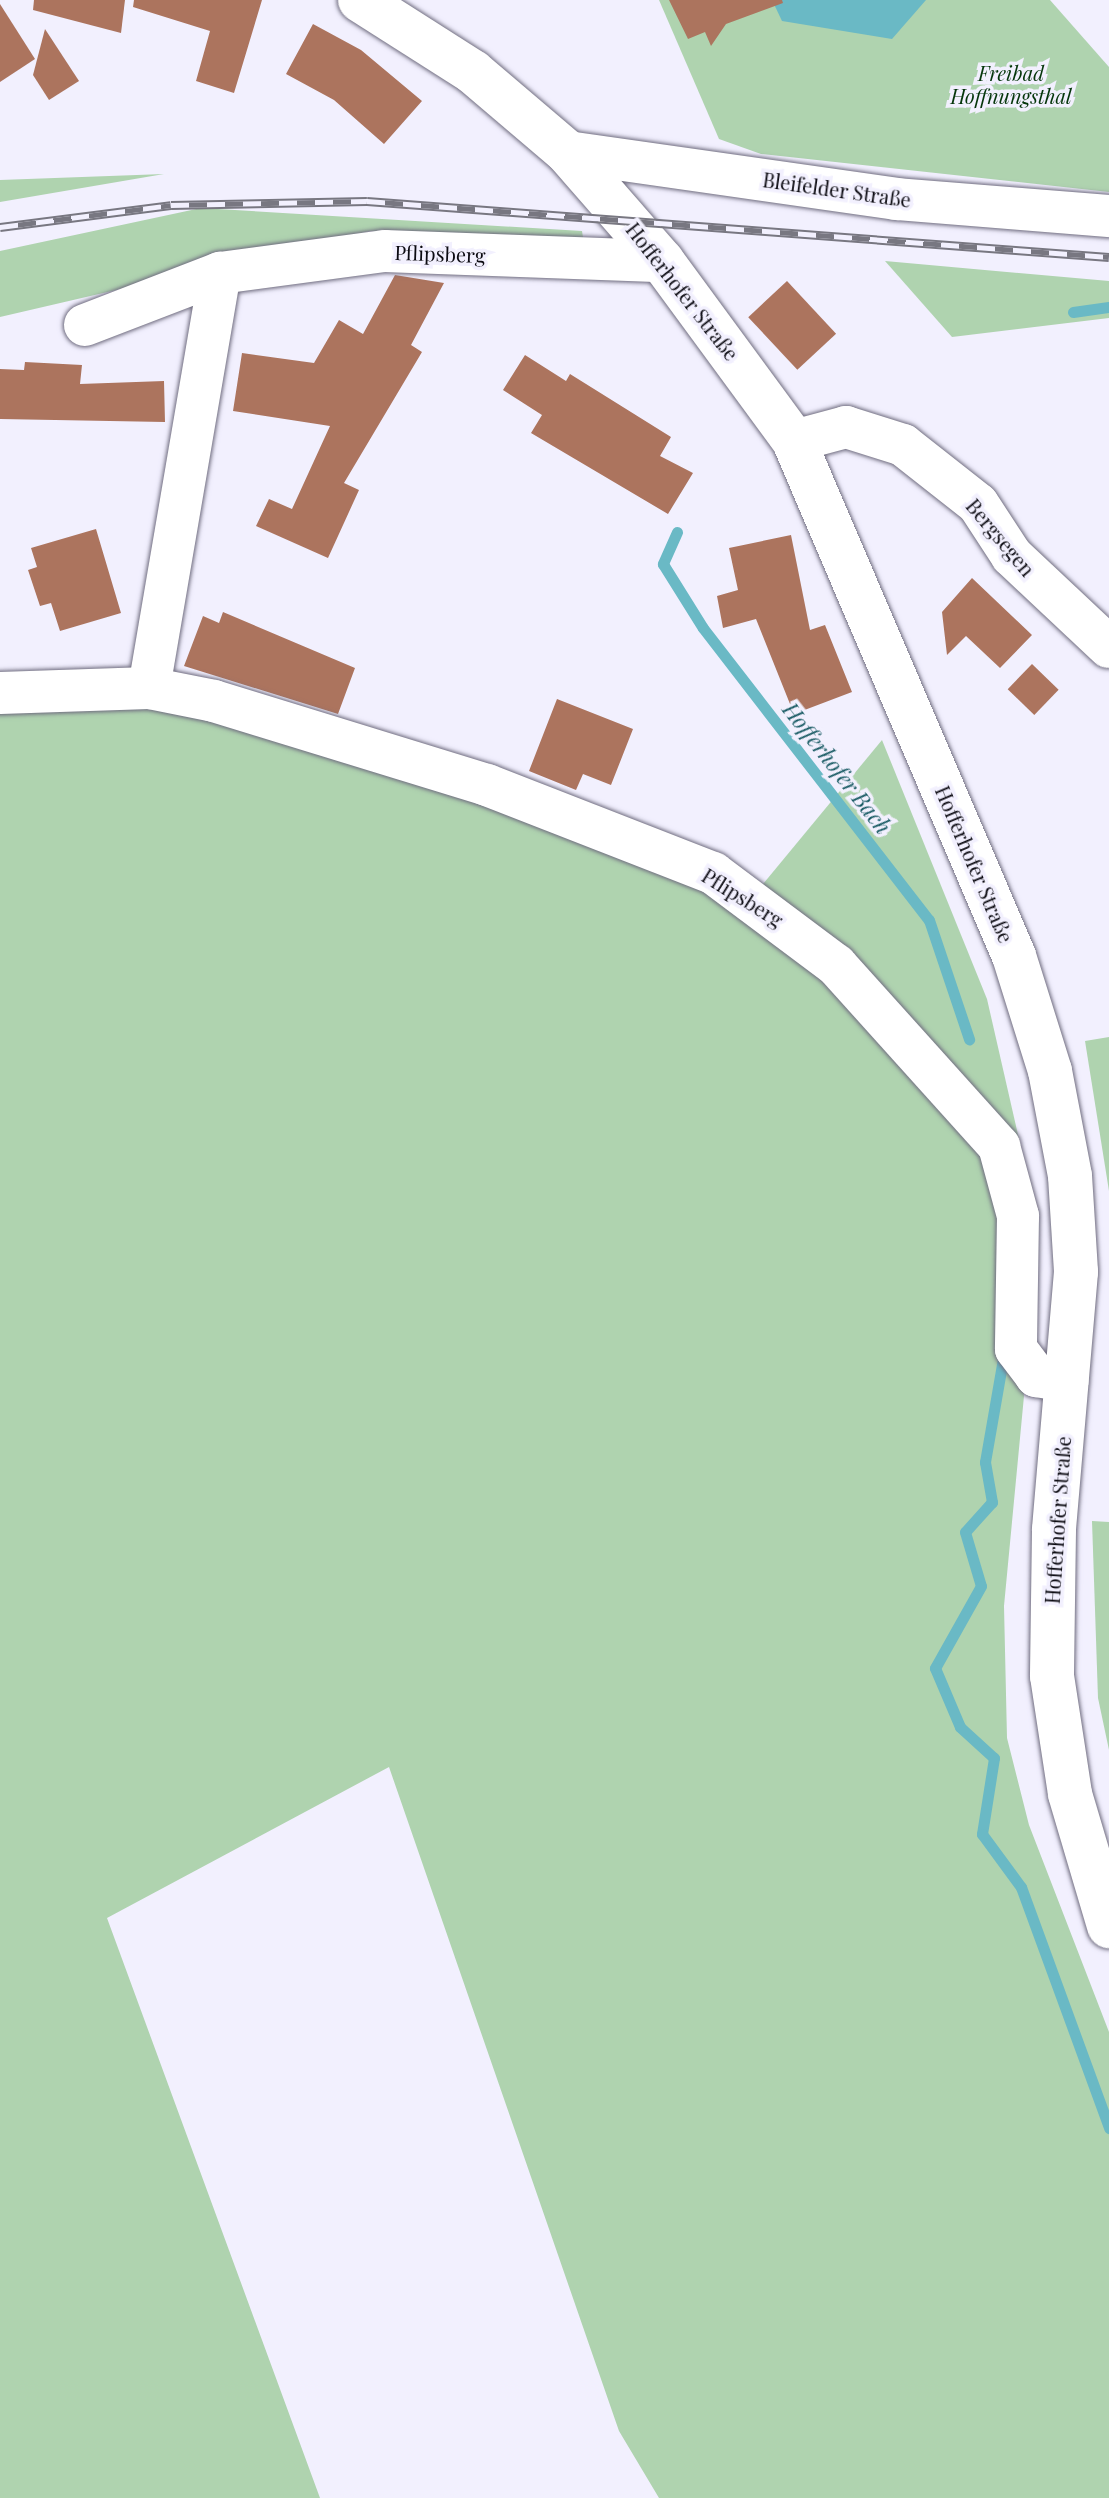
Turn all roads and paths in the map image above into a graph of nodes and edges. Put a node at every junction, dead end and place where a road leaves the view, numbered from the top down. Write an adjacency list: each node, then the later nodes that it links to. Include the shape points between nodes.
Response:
1 (360, 0): 2 (street, Hofferhofer Straße, via 473,72)
2 (567, 152): 3 (street, Bleifelder Straße, via 897,199); 4 (street, Hofferhofer Straße)
3 (1109, 216)
4 (662, 261): 5 (street, Pflipsberg, via 385,251); 7 (street, Hofferhofer Straße)
5 (220, 273): 6 (street, Pflipsberg); 9 (street)
6 (85, 325)
7 (794, 441): 8 (street, Bergsegen, via 846,427 903,445 978,504 1012,556); 11 (street, Hofferhofer Straße, via 1014,956 1050,1071 1073,1217)
8 (1109, 647)
9 (149, 688): 10 (street, Pflipsberg); 11 (street, Pflipsberg, via 316,728 487,785 713,873 778,916 914,1044 999,1146 1018,1216 1016,1349 1036,1376)
10 (0, 693)
11 (1068, 1381): 12 (street, Hofferhofer Straße, via 1054,1530 1052,1676 1070,1794)
12 (1109, 1926)

